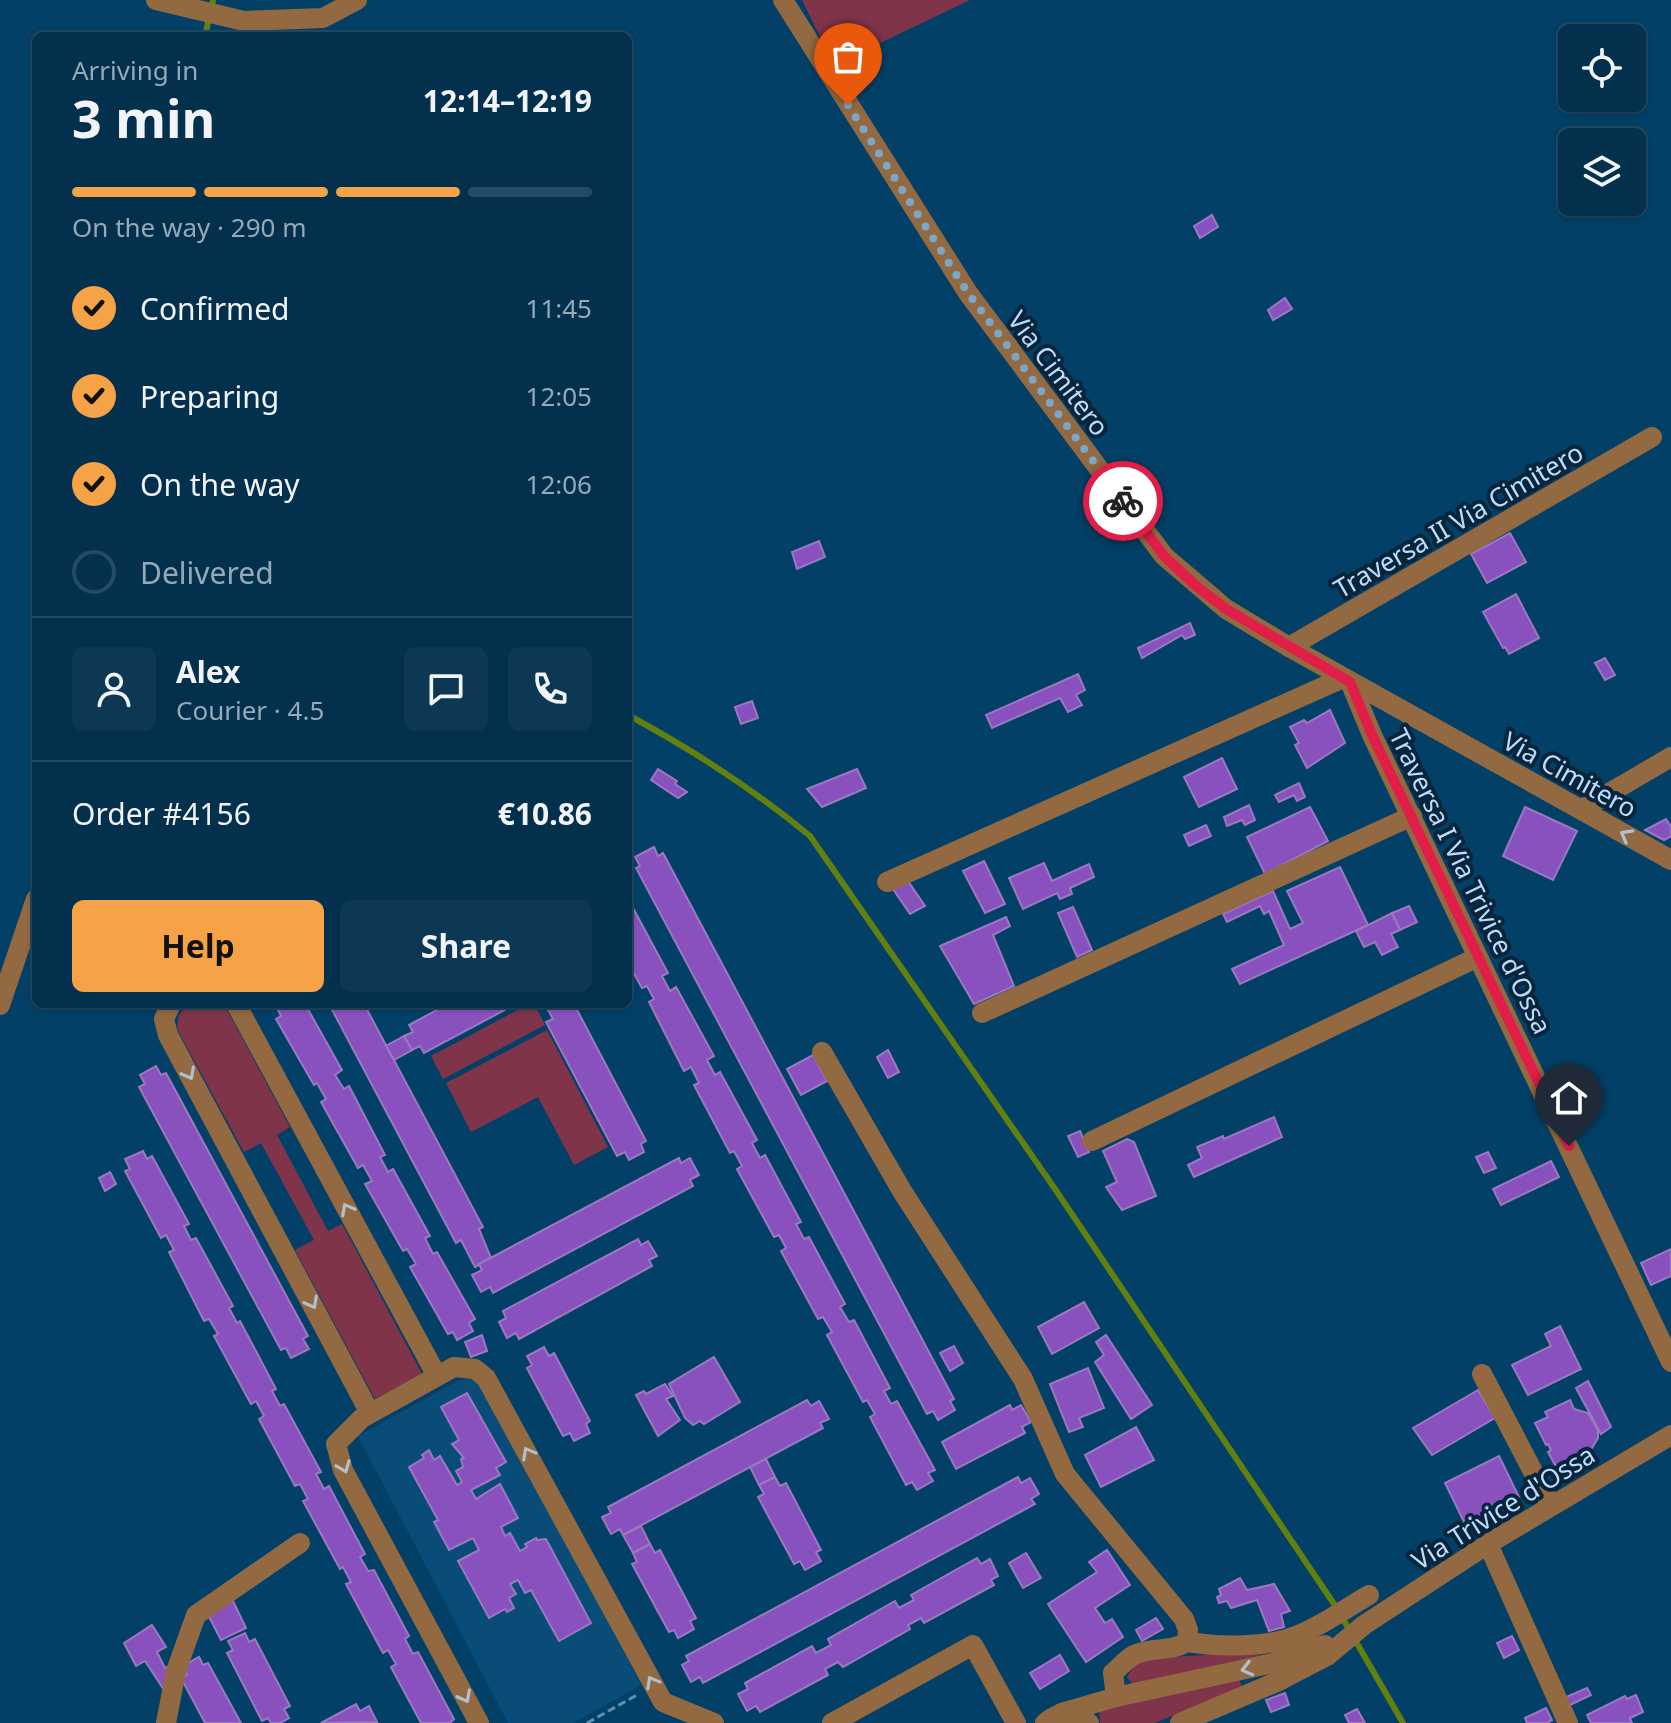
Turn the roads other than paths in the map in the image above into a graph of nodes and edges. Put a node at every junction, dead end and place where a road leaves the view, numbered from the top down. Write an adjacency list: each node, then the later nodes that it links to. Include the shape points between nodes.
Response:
1 (357, 0): 3 (street, via 323,18 244,21)
2 (783, 0): 5 (street, Via Cimitero, via 968,293 1164,556 1226,609)
3 (162, 1)
4 (1652, 437): 5 (street, Traversa II Via Cimitero)
5 (1289, 647): 6 (street, Via Cimitero)
6 (1347, 680): 8 (street, Via Cimitero); 9 (street, Traversa I Via Trivice d'Ossa); 11 (street)
7 (1671, 757): 8 (street)
8 (1582, 809): 10 (street, Via Cimitero, one-way to 8)
9 (1412, 816): 13 (street, Traversa I Via Trivice d'Ossa); 17 (street)
10 (1671, 860)
11 (887, 882)
12 (32, 911): 14 (street)
13 (1478, 957): 19 (street); 20 (street, Traversa I Via Trivice d'Ossa)
14 (0, 1005)
15 (169, 1008): 23 (street, one-way to 23, via 164,1019 168,1035)
16 (238, 1008): 22 (street, one-way to 16)
17 (982, 1013)
18 (822, 1052): 29 (street, via 902,1191 1023,1379 1065,1474 1184,1619)
19 (1092, 1141)
20 (1671, 1362)
21 (1482, 1374): 25 (street)
22 (437, 1376): 23 (street); 35 (street, one-way to 22, via 663,1702 486,1378 475,1369 454,1367)
23 (370, 1413): 34 (street, one-way to 34, via 336,1444 343,1470)
24 (1671, 1435): 25 (street, Via Trivice d'Ossa)
25 (1551, 1506): 27 (street, Via Trivice d'Ossa)
26 (300, 1543): 33 (street, via 196,1615 176,1671)
27 (1488, 1544): 30 (street, Via Trivice d'Ossa); 40 (street)
28 (1361, 1599): 29 (street, via 1297,1636 1275,1642)
29 (1187, 1642): 31 (street, via 1132,1656 1113,1673)
30 (1324, 1651): 31 (street, one-way to 31); 39 (street, via 1279,1681)
31 (1116, 1697): 32 (street)
32 (1050, 1719): 38 (street, via 1076,1714)
33 (166, 1723)
34 (479, 1723)
35 (714, 1723)
36 (832, 1723): 37 (street, via 973,1645)
37 (1016, 1723)
38 (1089, 1723)
39 (1180, 1723)
40 (1568, 1723)

